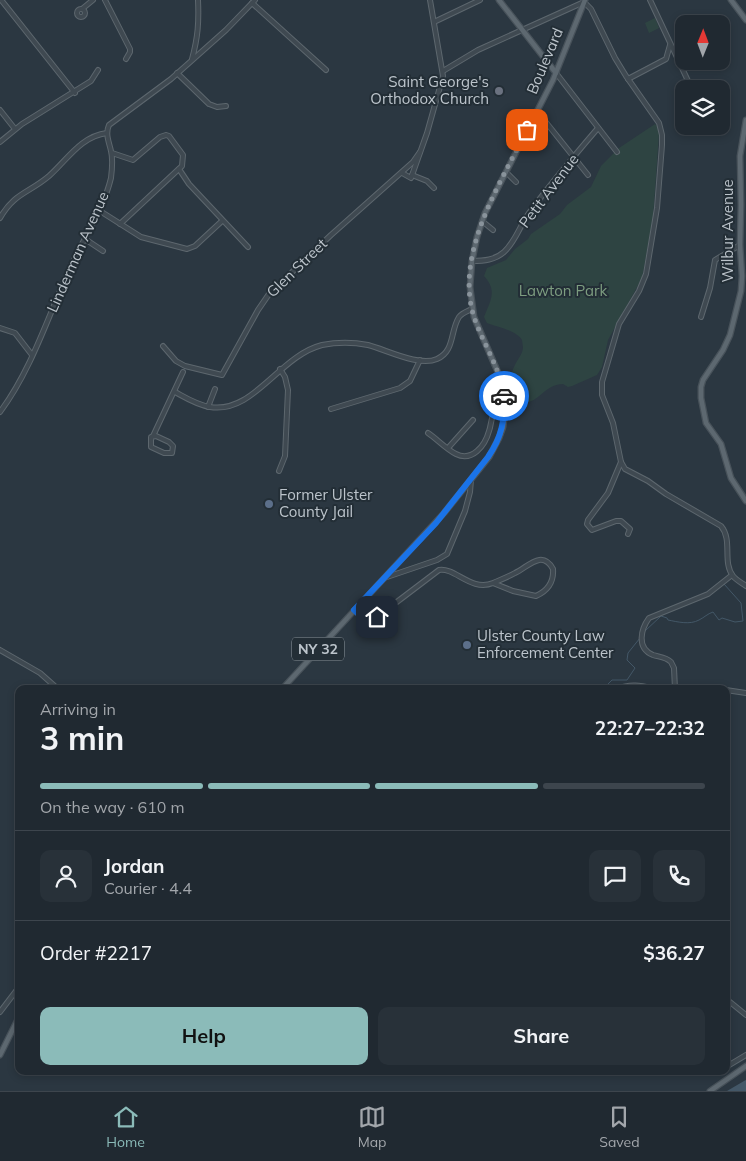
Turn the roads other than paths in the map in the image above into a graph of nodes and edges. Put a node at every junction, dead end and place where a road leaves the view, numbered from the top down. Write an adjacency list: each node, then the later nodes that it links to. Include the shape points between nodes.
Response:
1 (93, 0): 12 (street)
2 (105, 0): 17 (street, via 130,49)
3 (198, 0): 18 (street, via 200,25)
4 (430, 0): 14 (street)
5 (480, 0): 14 (street)
6 (499, 0): 15 (main road)
7 (585, 0): 15 (street); 22 (main road, Boulevard / NY 32); 24 (street)
8 (650, 0): 16 (street)
9 (731, 0): 13 (main road)
10 (2, 2): 26 (street)
11 (254, 2): 18 (street); 20 (street)
12 (82, 9)
13 (746, 20)
14 (434, 22): 21 (street)
15 (522, 30): 21 (street, via 478,50); 22 (main road)
16 (670, 43): 24 (street, via 666,59); 25 (street)
17 (126, 59)
18 (192, 59): 23 (street)
19 (98, 70): 26 (street, via 91,81)
20 (326, 70)
21 (443, 72): 36 (street)
22 (556, 73): 29 (main road, Boulevard / NY 32); 31 (street)
23 (177, 74): 27 (street, via 209,104); 33 (street, via 114,120)
24 (628, 79): 75 (street, via 659,123 662,146 657,208 646,274 619,324 602,382 602,395 614,422)
25 (688, 80)
26 (75, 93): 32 (street)
27 (226, 106)
28 (0, 110): 32 (street)
29 (537, 111): 38 (street); 40 (main road, Boulevard / NY 32)
30 (746, 120): 53 (main road, Wilbur Avenue, via 740,156)
31 (598, 128): 37 (street); 38 (street, Petit Avenue)
32 (15, 129): 34 (street)
33 (107, 133): 35 (street, Linderman Avenue); 47 (street, via 84,142 48,176 12,201)
34 (0, 142)
35 (112, 152): 39 (street, via 133,160 166,135 183,155); 46 (street, Linderman Avenue, via 111,177)
36 (420, 152): 41 (street, Glen Street); 43 (street)
37 (617, 152)
38 (573, 156): 42 (street); 56 (street, Petit Avenue, via 529,213 511,245 497,258)
39 (179, 170): 48 (street); 50 (street)
40 (506, 172): 44 (street); 49 (main road, Boulevard / NY 32)
41 (402, 173): 43 (street); 60 (street, Glen Street, via 269,294 222,375 185,366)
42 (588, 175)
43 (412, 177): 45 (street, via 427,181)
44 (516, 182)
45 (434, 188)
46 (100, 211): 50 (street); 52 (street, Linderman Avenue)
47 (0, 218)
48 (222, 221): 50 (street, via 190,250 141,238); 54 (street)
49 (482, 221): 51 (street); 56 (main road, Boulevard / NY 32)
50 (120, 224)
51 (493, 230)
52 (85, 239): 55 (street); 61 (street, Linderman Avenue)
53 (740, 245): 58 (street, via 715,260); 78 (main road, Wilbur Avenue, via 742,276 735,318 723,350 703,380 701,398 706,422 721,444 731,478)
54 (248, 247)
55 (103, 250)
56 (472, 261): 57 (main road, Boulevard / NY 32)
57 (472, 309): 62 (street, via 459,318 452,342 444,355); 68 (main road, Boulevard / NY 32, via 500,377)
58 (701, 316)
59 (0, 328): 61 (street, via 15,333)
60 (163, 346)
61 (32, 355): 70 (street, Linderman Avenue)
62 (420, 360): 63 (street, via 346,342 315,348); 69 (street, via 410,381 400,388)
63 (280, 369): 67 (street, via 241,402 225,407); 76 (street, via 286,377 288,390 285,456)
64 (183, 372): 66 (street)
65 (216, 389): 67 (street)
66 (175, 392): 67 (street); 73 (street)
67 (208, 407)
68 (505, 408): 74 (street, via 493,414 489,433 478,451 462,456); 77 (main road, Boulevard / NY 32, via 503,427 495,447)
69 (331, 409)
70 (0, 412)
71 (473, 420): 74 (street)
72 (428, 433): 74 (street)
73 (153, 436): 73 (street, via 151,447 172,453 171,444)
74 (448, 448)
75 (621, 462): 79 (street, via 608,493 587,524 592,530 620,521 630,529); 80 (street, via 628,471 721,526 727,534)
76 (279, 471)
77 (471, 480): 81 (main road, Boulevard / NY 32); 81 (street, via 465,511 446,554)
78 (746, 501)
79 (628, 534)
80 (732, 574): 83 (street); 88 (street, via 708,594 645,623 642,644 647,652 672,662)
81 (384, 578): 84 (main road, Boulevard / NY 32)
82 (493, 583): 82 (street, via 536,596 551,584 554,569 548,562 540,560); 84 (street, via 467,581 449,570 439,570 377,617 364,618)
83 (746, 586)
84 (354, 610): 87 (main road, Boulevard / NY 32)
85 (0, 650): 86 (street, via 40,673)
86 (54, 685)
87 (286, 685)
88 (675, 685)
89 (730, 691): 90 (street)
90 (746, 693)
91 (15, 992): 93 (street)
92 (730, 1002): 94 (street)
93 (0, 1012)
94 (746, 1015)
95 (15, 1025): 96 (main road)
96 (0, 1055)
97 (746, 1055): 98 (street)
98 (730, 1065)
99 (746, 1066): 100 (main road)
100 (710, 1091)

